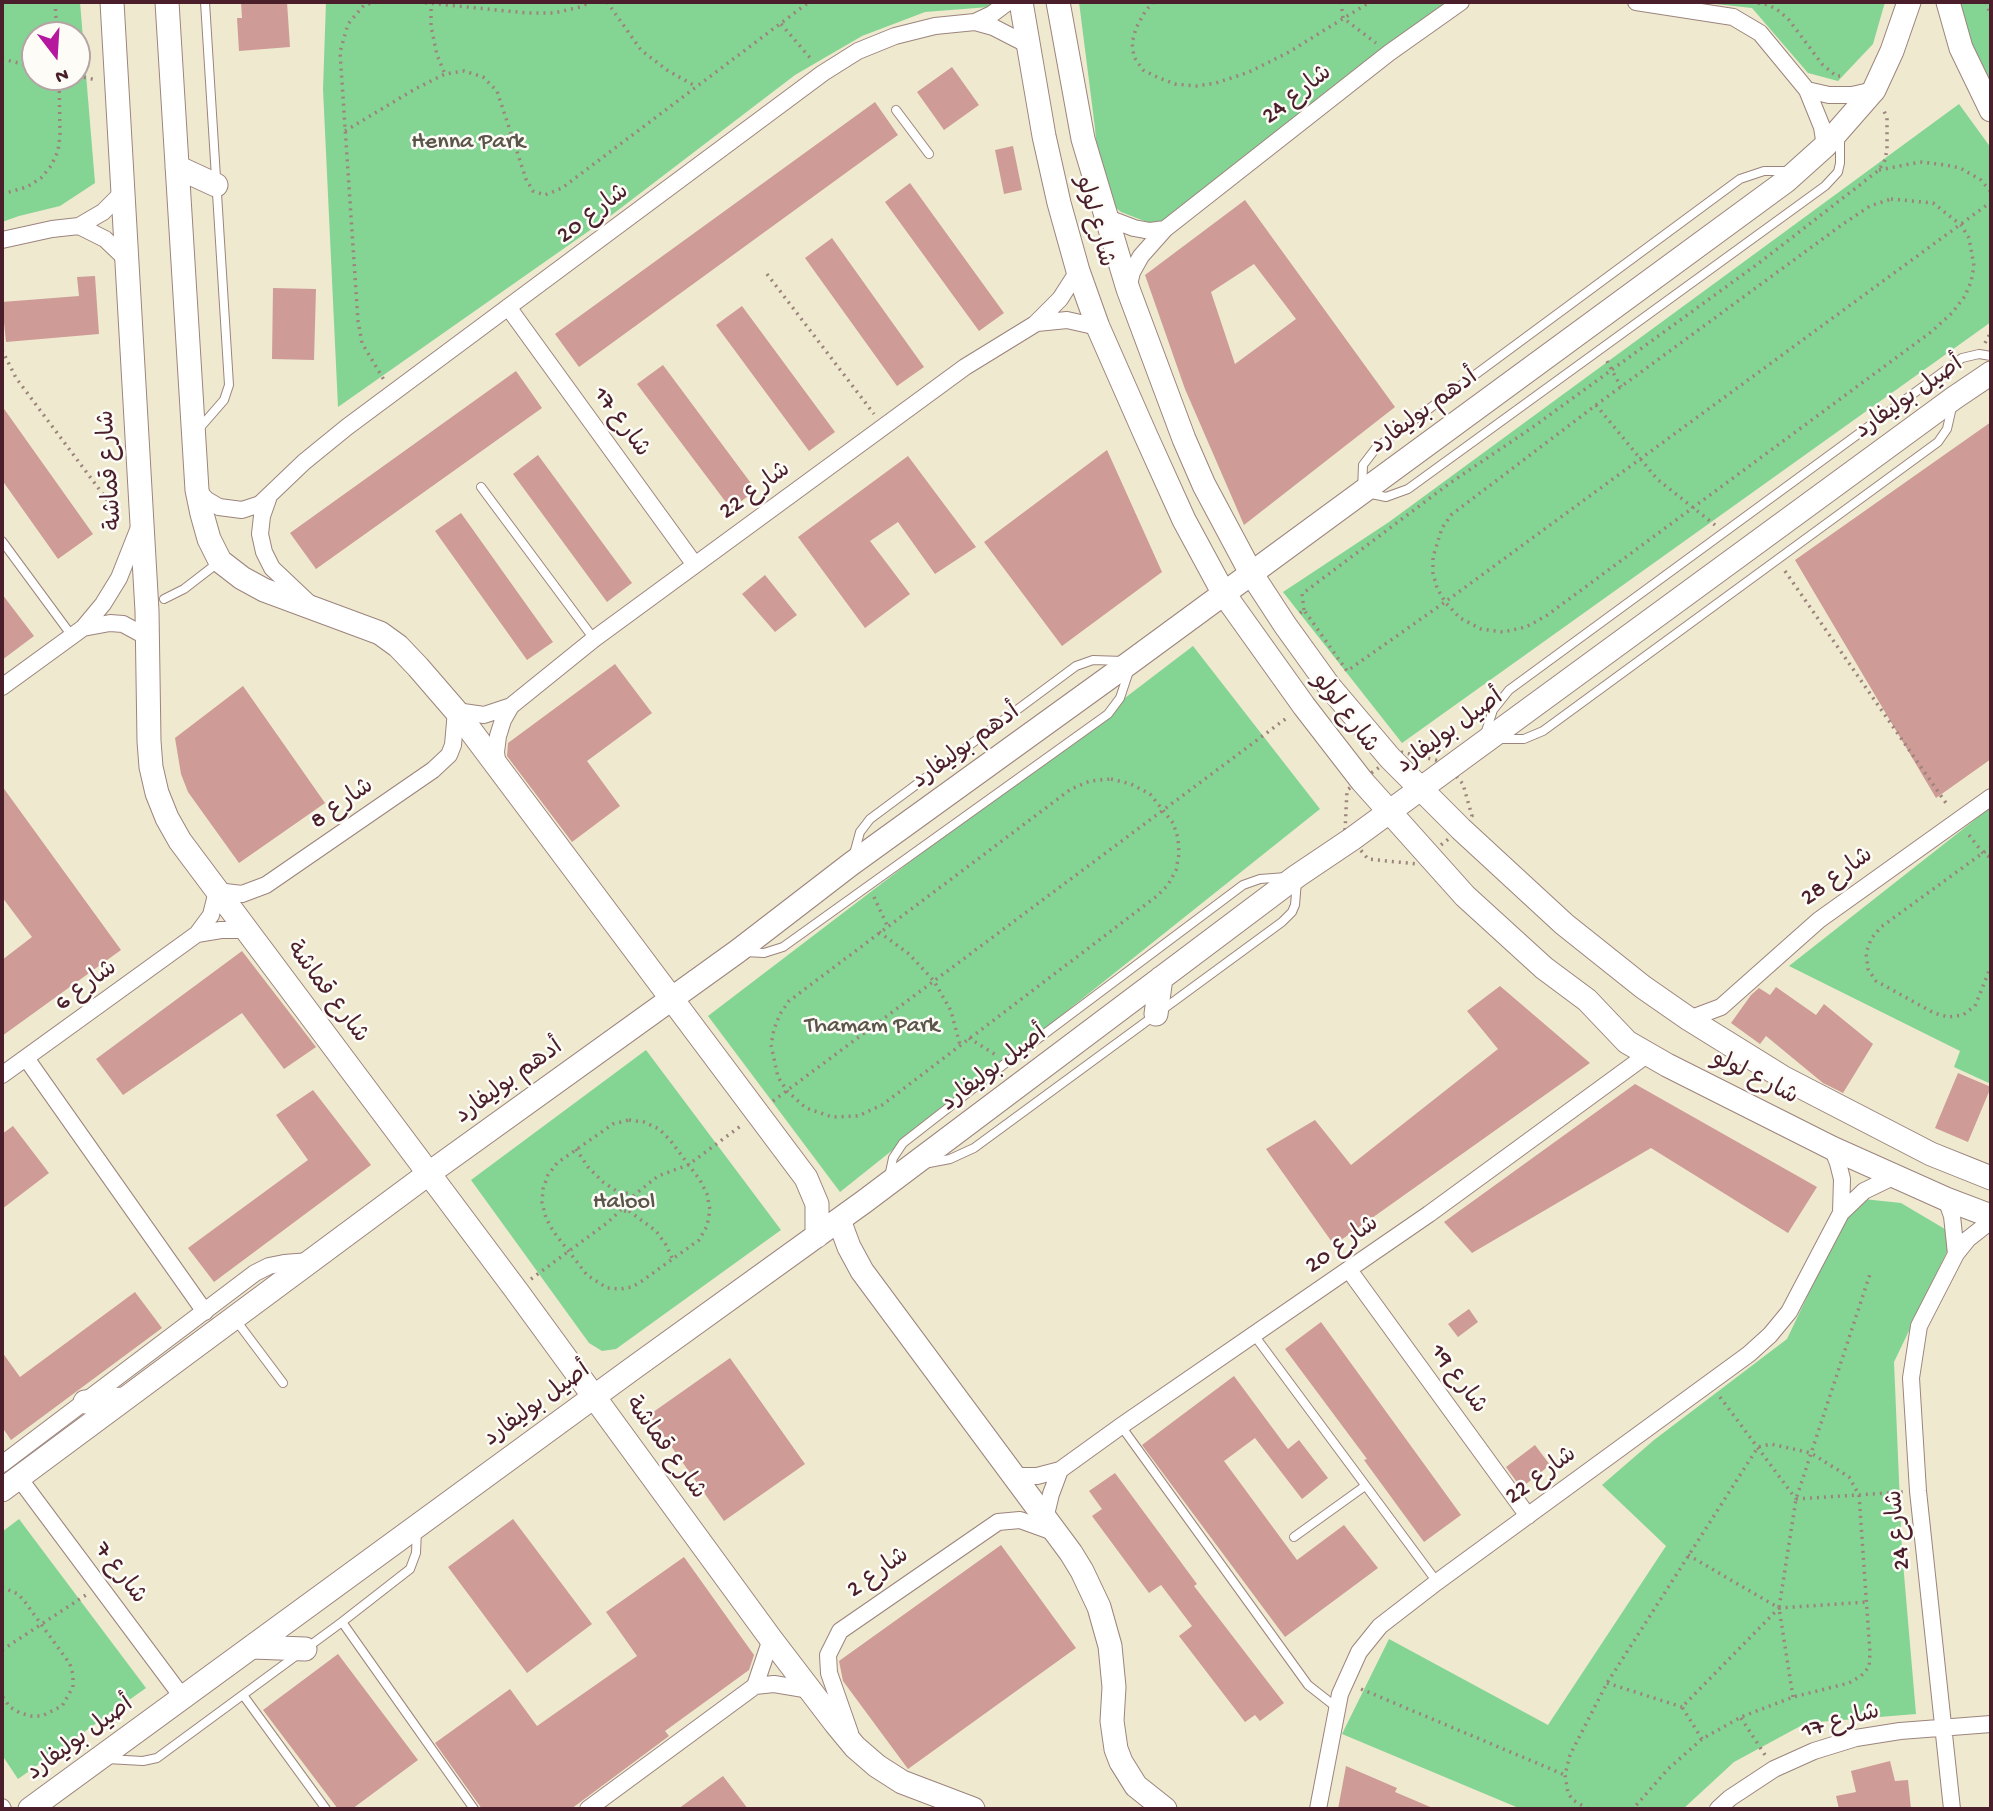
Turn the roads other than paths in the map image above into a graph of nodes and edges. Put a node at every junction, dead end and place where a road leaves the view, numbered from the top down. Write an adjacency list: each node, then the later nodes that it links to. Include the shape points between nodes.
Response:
1 (112, 2): 21 (street, شارع قماشة)
2 (167, 2): 19 (street)
3 (205, 2): 20 (lane)
4 (1008, 2): 11 (street, شارع 20)
5 (1021, 2): 12 (street, شارع لولو)
6 (1058, 2): 22 (street, شارع لولو, via 1083,139)
7 (1461, 2): 24 (street, شارع 24)
8 (1636, 2): 13 (street, via 1718,13 1748,24)
9 (1909, 2): 14 (street, أدهم بوليفارد)
10 (1948, 2): 16 (street, via 1961,48)
11 (975, 22): 12 (street, شارع 20); 29 (street, شارع 20, via 934,26 858,51)
12 (1030, 46): 27 (street, شارع لولو, via 1044,136)
13 (1807, 90): 14 (street, via 1829,95); 17 (street, via 1822,127)
14 (1874, 90): 17 (street, أدهم بوليفارد)
15 (896, 110): 18 (lane)
16 (1991, 110)
17 (1832, 137): 38 (street, أدهم بوليفارد, via 1798,171); 38 (lane, via 1840,163 1832,180 1401,493 1386,497)
18 (929, 154)
19 (177, 167): 20 (street); 35 (street)
20 (216, 185): 35 (lane, via 229,385 224,400)
21 (123, 192): 23 (street, via 103,212); 26 (street, شارع قماشة)
22 (1105, 217): 24 (street, via 1134,228); 28 (street, شارع لولو)
23 (79, 226): 25 (street); 26 (street, via 105,239)
24 (1165, 229): 28 (street, شارع 24, via 1141,256)
25 (2, 240)
26 (126, 259): 40 (street, شارع قماشة)
27 (1078, 271): 30 (street, شارع 22, via 1060,299); 31 (street, شارع لولو)
28 (1128, 289): 44 (street, شارع لولو, via 1184,439)
29 (508, 307): 39 (street, شارع 20, via 304,463); 43 (street, شارع 17)
30 (1035, 324): 31 (street, شارع 22, via 1067,320); 43 (street, شارع 22, via 965,367)
31 (1098, 327): 45 (street, شارع لولو, via 1184,520)
32 (1991, 356): 55 (lane, via 1962,358 1509,690 1493,710)
33 (1991, 373): 34 (street, أصيل بوليفارد)
34 (1954, 398): 55 (street, أصيل بوليفارد); 55 (lane, via 1947,429 1938,442 1543,731 1524,739)
35 (194, 434): 37 (street)
36 (481, 487): 50 (lane)
37 (197, 490): 39 (street, شارع 20, via 219,508 233,510); 42 (street)
38 (1362, 492): 44 (street, أدهم بوليفارد)
39 (268, 499): 47 (street, via 260,534 264,552 272,568)
40 (138, 529): 48 (street, via 119,578); 49 (street, شارع قماشة)
41 (2, 541): 48 (lane)
42 (220, 561): 46 (lane); 47 (street, via 264,590)
43 (695, 565): 50 (street, شارع 22)
44 (1251, 573): 45 (street, أدهم بوليفارد); 57 (street, شارع لولو, via 1284,625 1359,723)
45 (1224, 594): 51 (street, أدهم بوليفارد); 59 (street, شارع لولو, via 1304,706)
46 (164, 599)
47 (312, 606): 54 (street, via 380,632)
48 (78, 632): 49 (street, via 96,624 123,624); 52 (street)
49 (147, 637): 61 (street, شارع قماشة, via 149,741 157,793 180,841)
50 (594, 639): 53 (street, شارع 22)
51 (1132, 661): 64 (street, أدهم بوليفارد); 64 (lane, via 1120,698 1108,714 783,947 764,953)
52 (2, 688)
53 (511, 706): 54 (street, شارع 22, via 484,715); 56 (street, شارع 22, via 498,736)
54 (456, 711): 56 (street); 61 (street, شارع 8, via 453,745 433,770 266,885 242,894)
55 (1485, 742): 57 (street, أصيل بوليفارد)
56 (498, 768): 66 (street)
57 (1420, 788): 59 (street, أصيل بوليفارد); 69 (street, شارع لولو, via 1564,924)
58 (1991, 797): 67 (street, شارع 28, via 1819,920)
59 (1389, 811): 60 (street, أصيل بوليفارد); 71 (street, شارع لولو, via 1504,933 1587,1000 1618,1034)
60 (1297, 876): 65 (street, أصيل بوليفارد); 68 (lane, via 1295,905 1288,918); 79 (lane, via 1260,879 1243,886 1007,1062 903,1143 893,1158)
61 (217, 891): 62 (street, شارع قماشة); 63 (street, شارع 6, via 211,915)
62 (246, 930): 63 (street, شارع 6); 76 (street, شارع قماشة)
63 (197, 934): 72 (street, شارع 6)
64 (738, 951): 66 (street, أدهم بوليفارد)
65 (1161, 978): 68 (street); 75 (street, أصيل بوليفارد)
66 (670, 1000): 76 (street, أدهم بوليفارد); 85 (street, via 813,1191)
67 (1721, 1007): 69 (street, شارع 28); 70 (street)
68 (1156, 1014): 75 (lane, via 974,1148 941,1162)
69 (1689, 1019): 70 (street, شارع لولو)
70 (1726, 1043): 78 (street, شارع لولو, via 1874,1126)
71 (1648, 1054): 74 (street, شارع لولو); 88 (street, شارع 20)
72 (26, 1058): 73 (street, شارع 6); 89 (street)
73 (2, 1075)
74 (1832, 1148): 77 (street, شارع لولو); 81 (street, شارع 22, via 1842,1180)
75 (915, 1164): 79 (street, أصيل بوليفارد)
76 (428, 1174): 87 (street, أدهم بوليفارد); 93 (street, شارع قماشة)
77 (1895, 1176): 80 (street, شارع لولو); 81 (street, شارع 22, via 1864,1191)
78 (1991, 1178)
79 (889, 1184): 83 (street, أصيل بوليفارد)
80 (1946, 1199): 82 (street, شارع لولو); 86 (street)
81 (1840, 1213): 101 (street, شارع 22, via 1789,1312 1770,1335)
82 (1991, 1216)
83 (839, 1220): 85 (street, أصيل بوليفارد); 99 (street, via 862,1271)
84 (1991, 1221): 86 (street, شارع 24)
85 (817, 1236): 93 (street, أصيل بوليفارد)
86 (1956, 1254): 116 (street, شارع 24, via 1919,1326 1911,1404)
87 (310, 1261): 89 (street, via 270,1266); 90 (street, أدهم بوليفارد)
88 (1349, 1270): 91 (street, شارع 20); 101 (street, شارع 19)
89 (205, 1312): 95 (street)
90 (233, 1317): 92 (lane); 94 (street, أدهم بوليفارد)
91 (1254, 1335): 96 (street, شارع 20); 100 (lane)
92 (283, 1384)
93 (594, 1397): 103 (street, أصيل بوليفارد); 107 (street, شارع قماشة)
94 (123, 1399): 95 (street); 97 (street, أدهم بوليفارد)
95 (85, 1402): 97 (street)
96 (1121, 1426): 98 (street, شارع 20); 114 (lane, via 1308,1685)
97 (6, 1470): 113 (street, شارع 7)
98 (1060, 1470): 99 (street, شارع 20); 102 (street, via 1051,1494)
99 (1013, 1476): 102 (street)
100 (1365, 1486): 104 (lane); 105 (lane)
101 (1528, 1516): 105 (street, شارع 22)
102 (1051, 1526): 117 (street, شارع 2, via 1020,1520 991,1525 840,1631 828,1655 829,1673); 125 (street, via 1091,1589 1105,1627 1113,1667 1113,1735 1121,1762 1136,1786)
103 (417, 1528): 106 (lane, via 410,1569); 108 (street, أصيل بوليفارد)
104 (1294, 1537)
105 (1437, 1582): 114 (street, شارع 22, via 1380,1626 1359,1652)
106 (342, 1622): 109 (lane); 122 (lane)
107 (771, 1639): 110 (street); 111 (street, شارع قماشة)
108 (253, 1647): 109 (street); 113 (street, أصيل بوليفارد)
109 (305, 1649): 112 (lane)
110 (755, 1686): 111 (street); 123 (street)
111 (810, 1690): 117 (street, شارع قماشة)
112 (243, 1695): 118 (lane, via 157,1758); 121 (lane)
113 (183, 1698): 118 (street, أصيل بوليفارد)
114 (1336, 1707): 119 (street, شارع 22)
115 (1991, 1724): 116 (street, شارع 17)
116 (1944, 1728): 126 (street, شارع 17, via 1856,1738 1814,1751 1774,1769); 127 (street, شارع 24)
117 (855, 1747): 124 (street, شارع قماشة, via 902,1782)
118 (100, 1759): 120 (street, أصيل بوليفارد)
119 (1317, 1807)
120 (30, 1809)
121 (326, 1809)
122 (474, 1809)
123 (588, 1809)
124 (974, 1809)
125 (1165, 1809)
126 (1718, 1809)
127 (1952, 1809)

